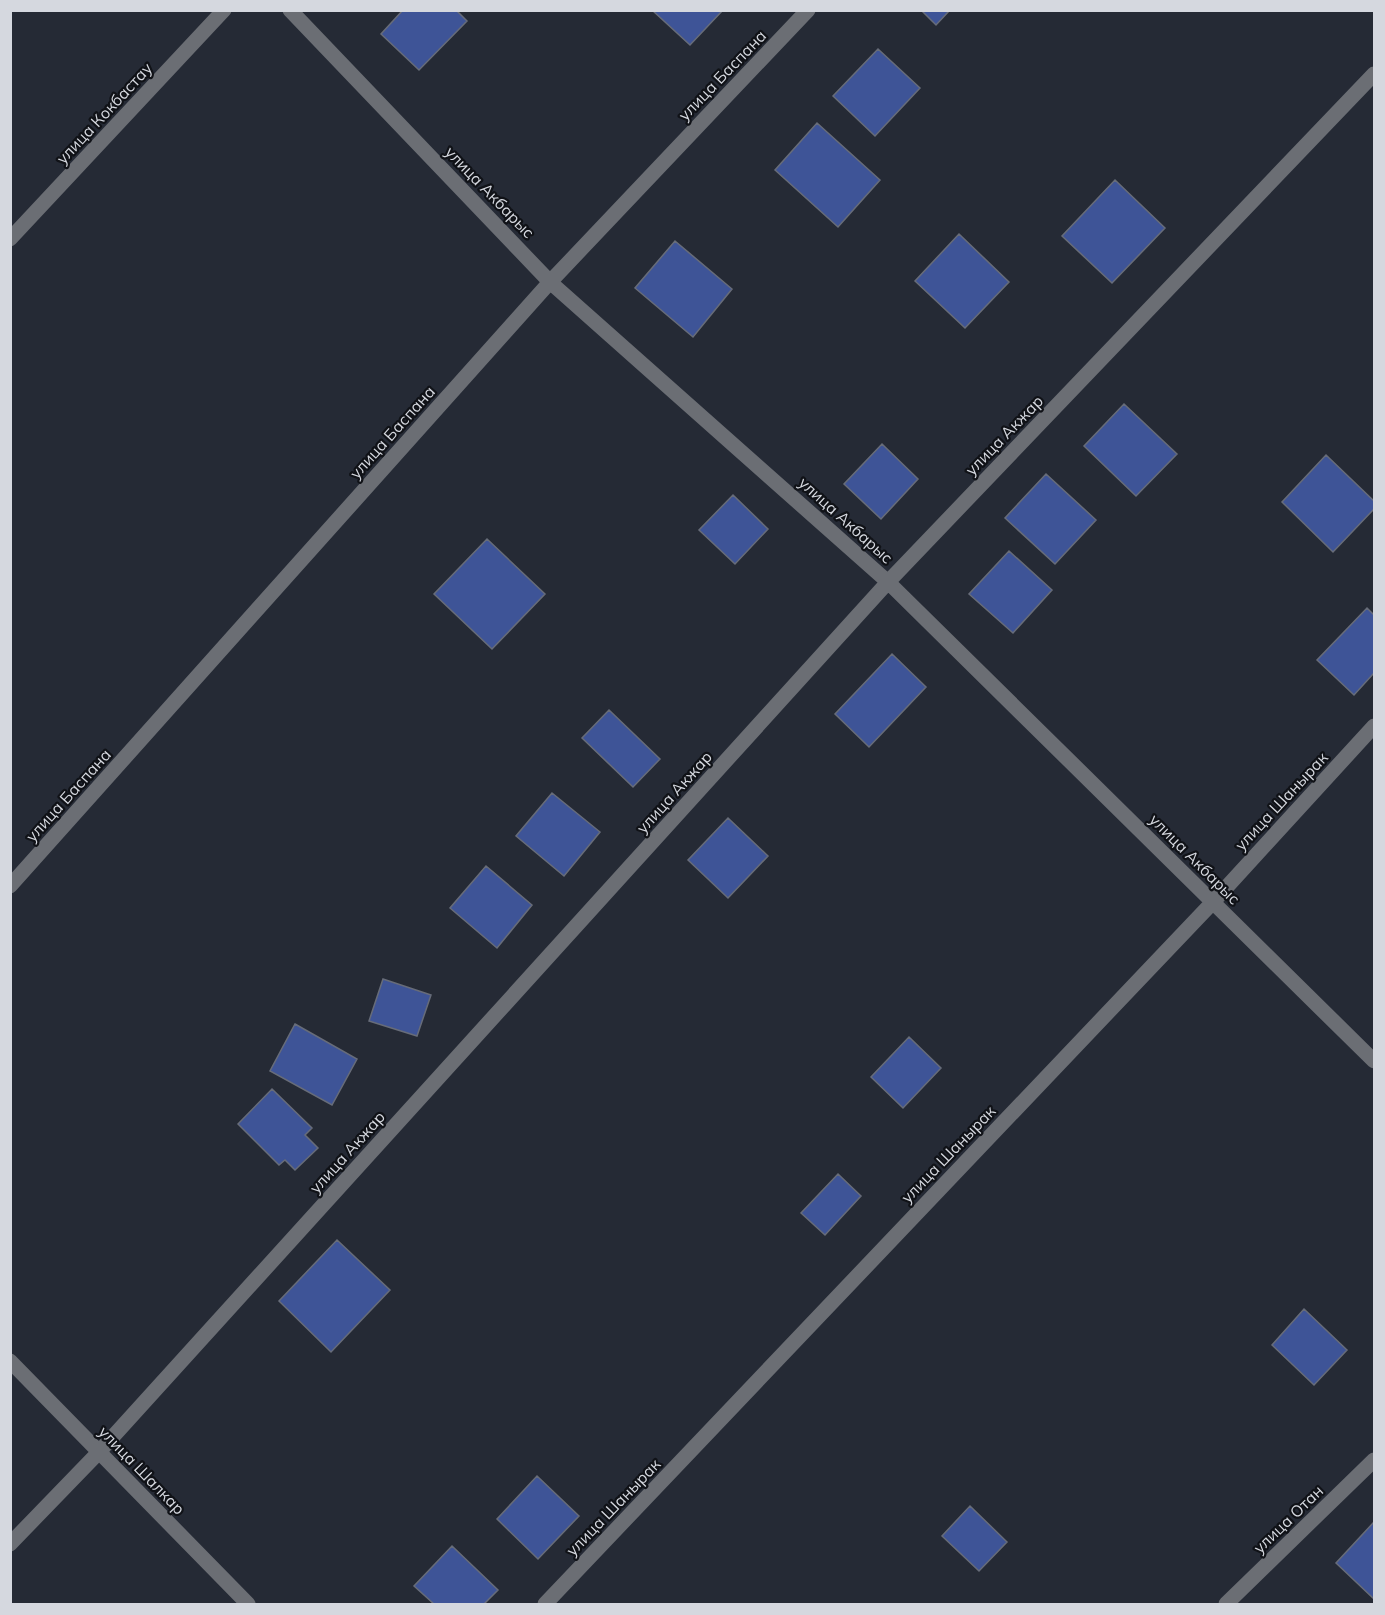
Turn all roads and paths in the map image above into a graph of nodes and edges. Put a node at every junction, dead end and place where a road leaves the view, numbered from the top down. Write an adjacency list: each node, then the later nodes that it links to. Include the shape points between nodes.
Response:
1 (224, 10): 5 (street, улица Кокбастау)
2 (290, 10): 6 (street, улица Акбарыс)
3 (808, 10): 6 (street, улица Баспана)
4 (1374, 74): 7 (street, улица Акжар)
5 (10, 239)
6 (550, 282): 7 (street, улица Акбарыс); 9 (street, улица Баспана)
7 (888, 582): 10 (street, улица Акбарыс); 13 (street, улица Акжар)
8 (1374, 726): 10 (street, улица Шанырак)
9 (10, 886)
10 (1213, 902): 11 (street, улица Акбарыс); 17 (street, улица Шанырак)
11 (1374, 1061)
12 (10, 1361): 13 (street, улица Шалкар)
13 (99, 1452): 15 (street, улица Акжар); 16 (street, улица Шалкар)
14 (1374, 1460): 18 (street, улица Отан)
15 (10, 1544)
16 (248, 1605)
17 (545, 1605)
18 (1226, 1605)

